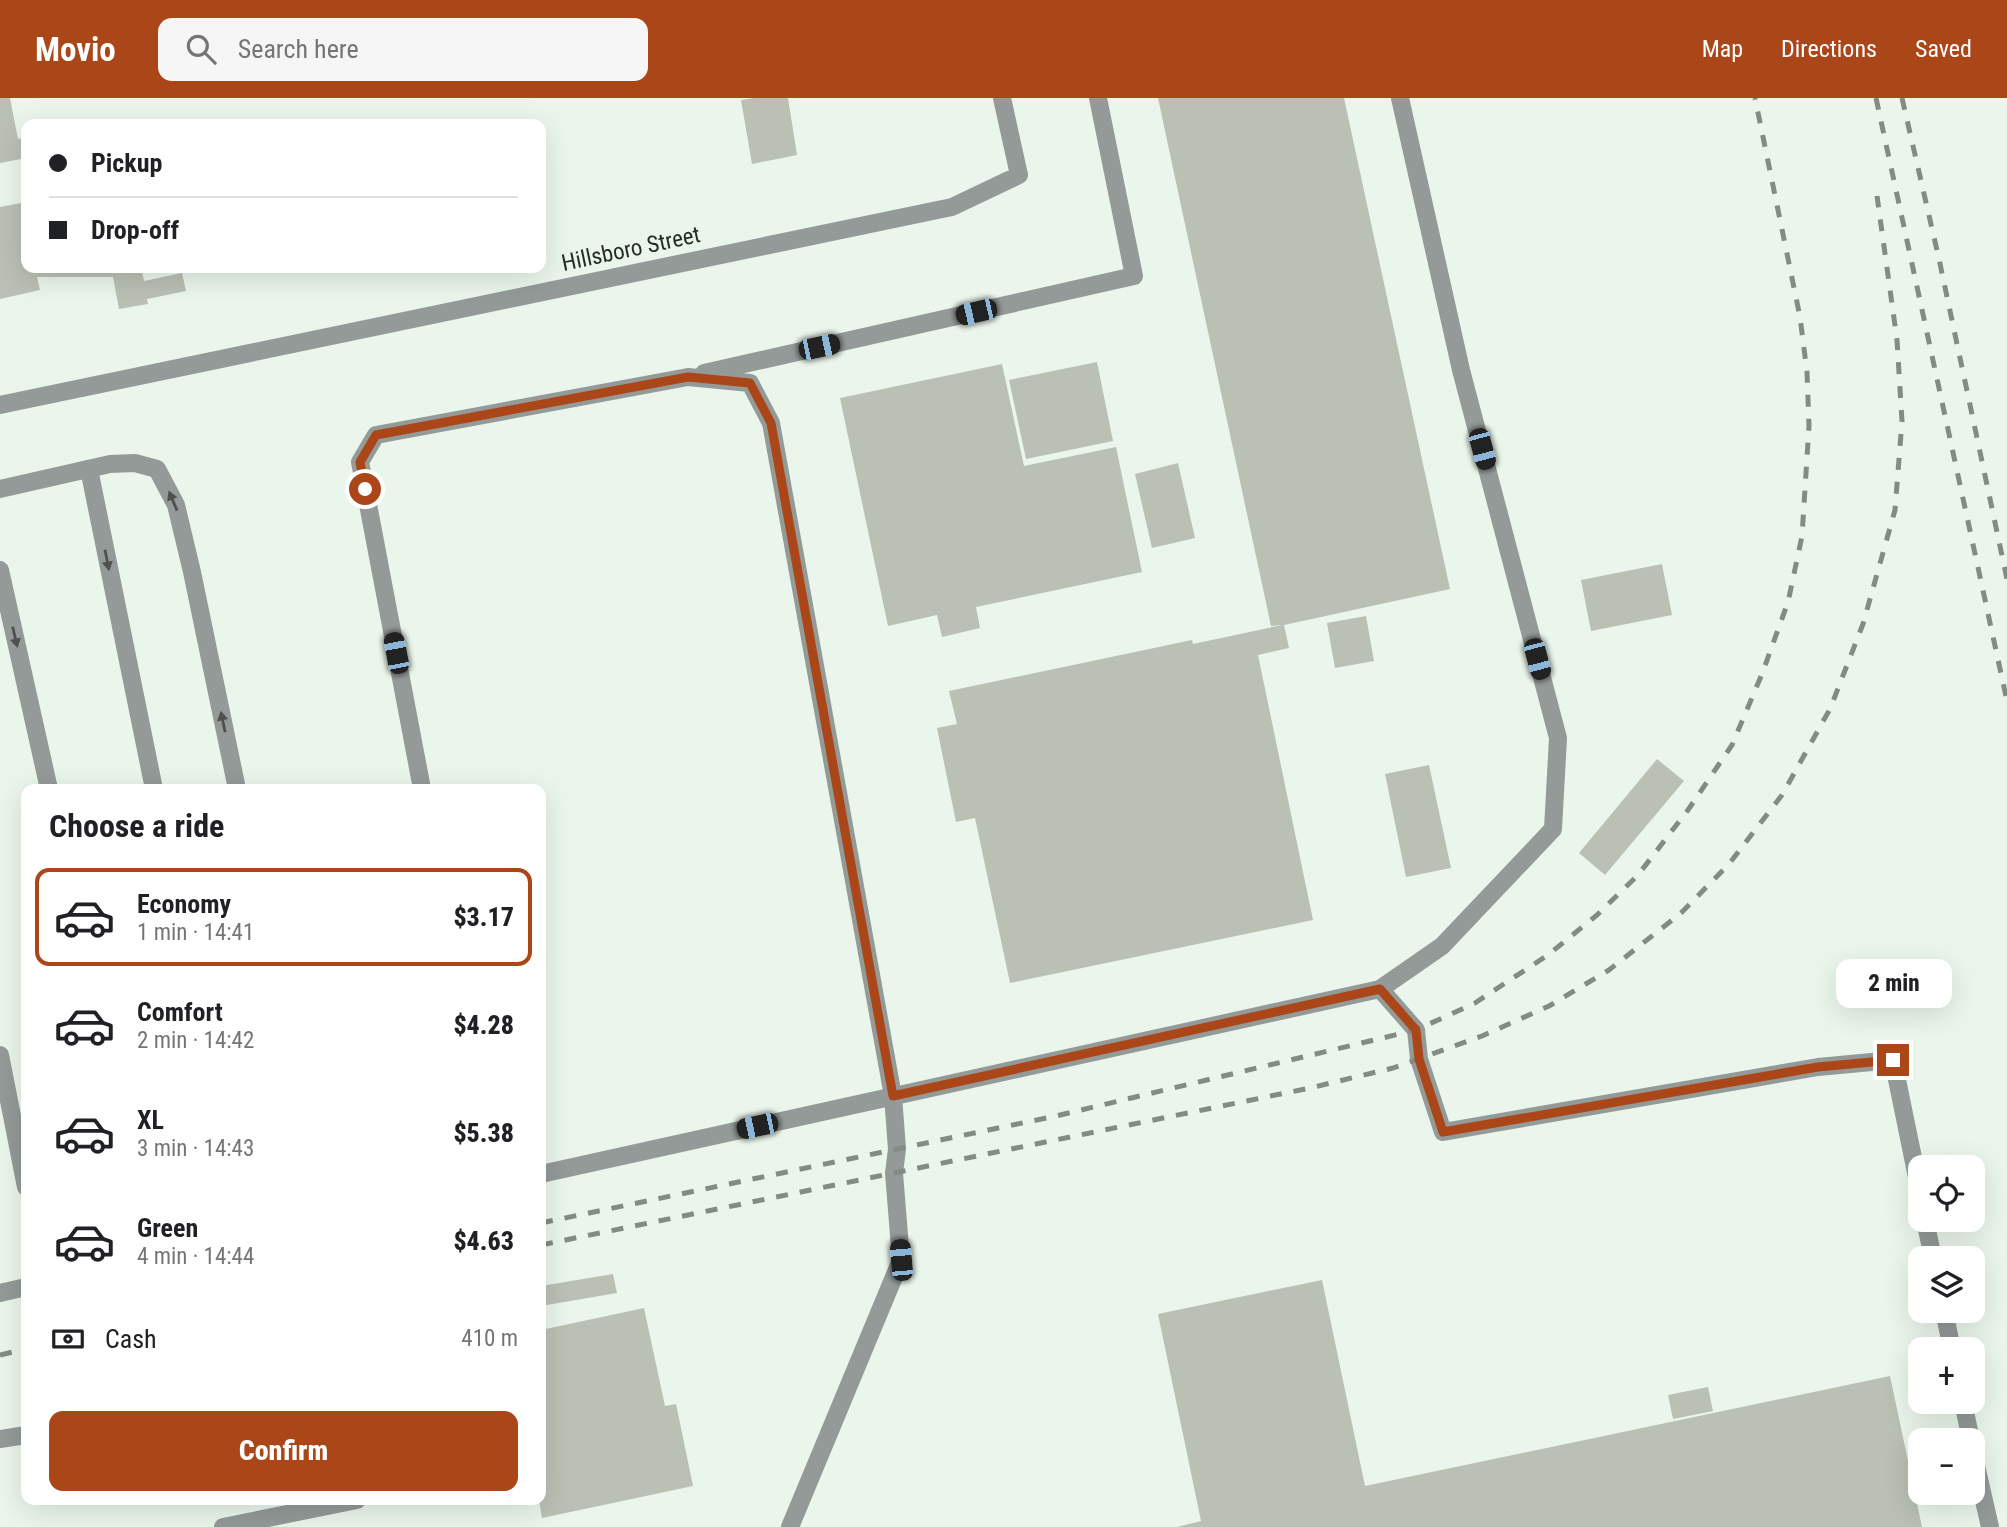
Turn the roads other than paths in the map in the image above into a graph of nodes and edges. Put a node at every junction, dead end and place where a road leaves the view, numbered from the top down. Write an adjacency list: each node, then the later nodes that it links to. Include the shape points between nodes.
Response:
1 (1002, 98): 5 (street, Hillsboro Street, via 1019,175 952,207)
2 (1098, 98): 4 (street, via 1134,276)
3 (1400, 98): 13 (street, via 1461,370 1558,738 1553,829 1442,946)
4 (688, 377): 12 (street, via 376,435 360,462); 15 (street, via 750,383 771,423)
5 (0, 405)
6 (89, 469): 7 (street); 10 (street, one-way to 10); 11 (street, one-way to 6, via 176,505 157,469 135,463)
7 (0, 489)
8 (0, 570): 9 (street, one-way to 9)
9 (48, 784)
10 (153, 784)
11 (236, 784)
12 (421, 784)
13 (1380, 989): 15 (street); 16 (street, via 1416,1030 1419,1059 1443,1132 1818,1067 1893,1060)
14 (0, 1055): 17 (street)
15 (893, 1096): 18 (street); 26 (street, via 901,1260)
16 (1912, 1155)
17 (21, 1162)
18 (546, 1173)
19 (21, 1288): 20 (street)
20 (0, 1293)
21 (21, 1436): 22 (street)
22 (0, 1439)
23 (332, 1505): 25 (street)
24 (1985, 1505): 27 (street)
25 (222, 1527)
26 (790, 1527)
27 (1990, 1527)

